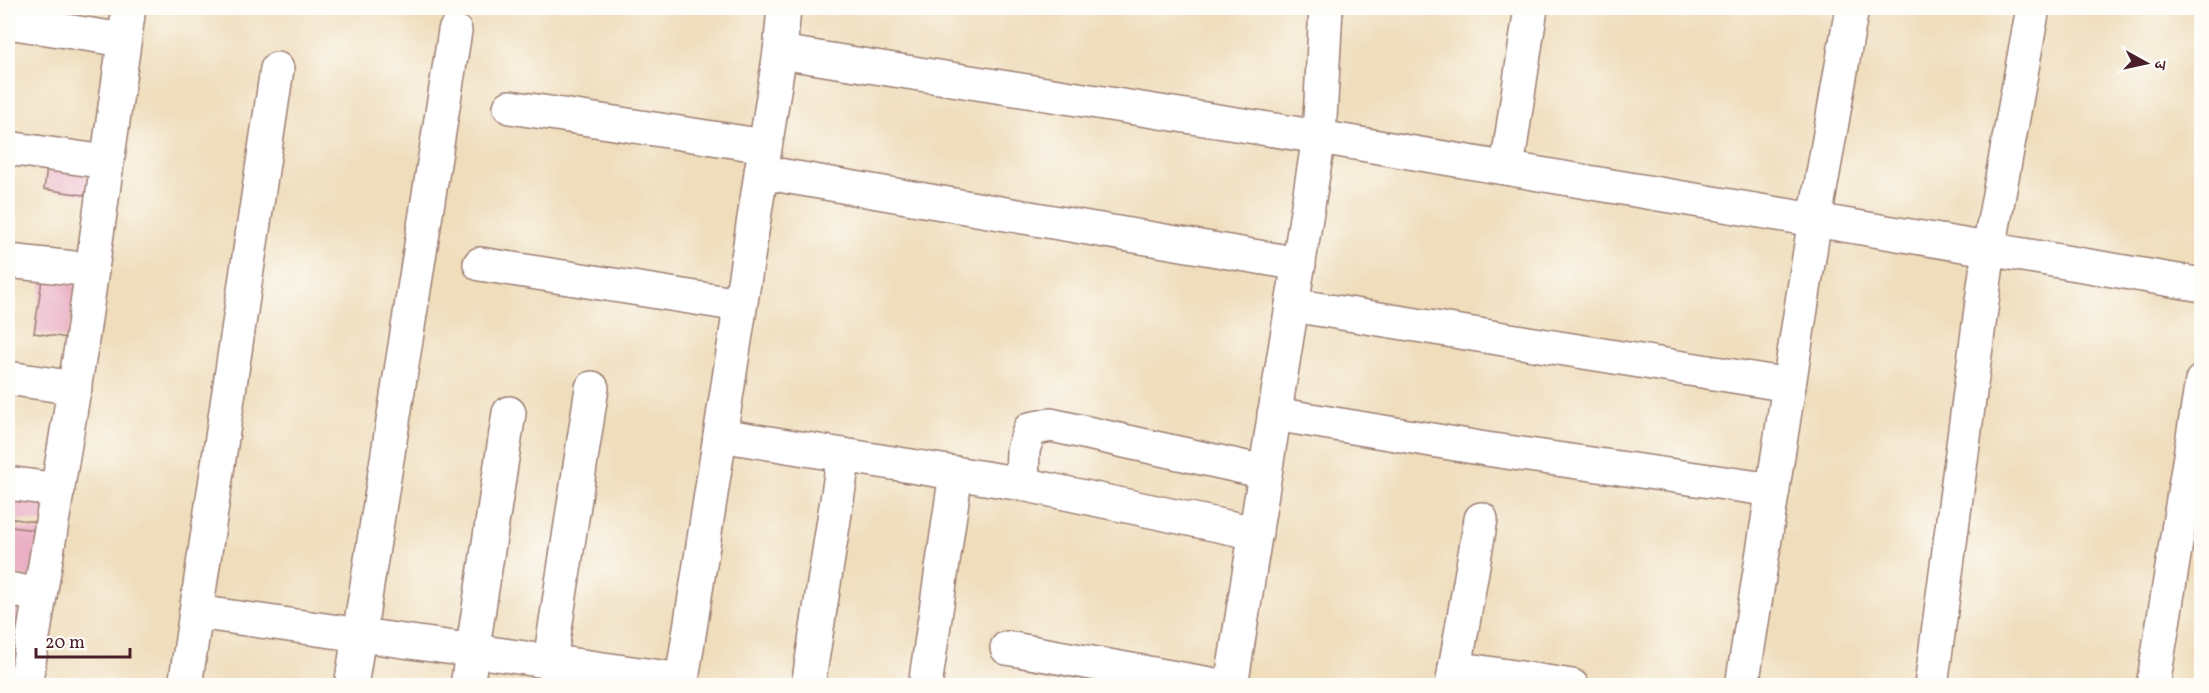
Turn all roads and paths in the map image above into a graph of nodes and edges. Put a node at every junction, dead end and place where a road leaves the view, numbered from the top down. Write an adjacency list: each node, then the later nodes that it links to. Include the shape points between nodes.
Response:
1 (129, 8): 9 (street)
2 (784, 8): 10 (street)
3 (1326, 8): 13 (street)
4 (1531, 8): 17 (street)
5 (1852, 8): 18 (street)
6 (2033, 8): 19 (street)
7 (8, 22): 9 (street)
8 (455, 31): 47 (street)
9 (124, 40): 16 (street)
10 (780, 52): 13 (street); 15 (street)
11 (277, 69): 46 (street)
12 (510, 107): 15 (street)
13 (1319, 137): 17 (street); 22 (street)
14 (8, 148): 16 (street)
15 (763, 159): 22 (street); 25 (street)
16 (106, 162): 23 (street)
17 (1507, 168): 18 (street)
18 (1815, 219): 19 (street); 29 (street)
19 (1989, 249): 24 (street); 63 (street)
20 (8, 261): 23 (street)
21 (480, 264): 25 (street)
22 (1299, 264): 26 (street)
23 (92, 270): 30 (street)
24 (2202, 285)
25 (740, 305): 34 (street)
26 (1292, 305): 29 (street); 33 (street)
27 (8, 378): 30 (street)
28 (2202, 381): 64 (street)
29 (1789, 385): 41 (street)
30 (75, 388): 40 (street)
31 (592, 388): 50 (street)
32 (509, 413): 49 (street)
33 (1274, 414): 36 (street); 41 (street)
34 (720, 435): 35 (street); 52 (street)
35 (843, 455): 37 (street); 57 (street)
36 (1265, 472): 39 (street, via 1051,425 1030,429 1023,450); 43 (street)
37 (956, 473): 39 (street); 58 (street)
38 (8, 483): 40 (street)
39 (1022, 484): 43 (street)
40 (58, 490): 45 (street)
41 (1773, 490): 62 (street)
42 (1481, 519): 51 (street)
43 (1256, 533): 60 (street)
44 (8, 588): 45 (street)
45 (40, 595): 53 (street)
46 (196, 612): 47 (street); 54 (street)
47 (358, 634): 49 (street); 55 (street)
48 (1007, 648): 59 (street)
49 (472, 650): 50 (street); 56 (street)
50 (550, 661): 52 (street)
51 (1453, 677): 61 (street)
52 (681, 683)
53 (25, 686)
54 (184, 686)
55 (351, 686)
56 (466, 686)
57 (808, 686)
58 (926, 686)
59 (1221, 686)
60 (1231, 686)
61 (1572, 686)
62 (1742, 686)
63 (1931, 686)
64 (2152, 686)

